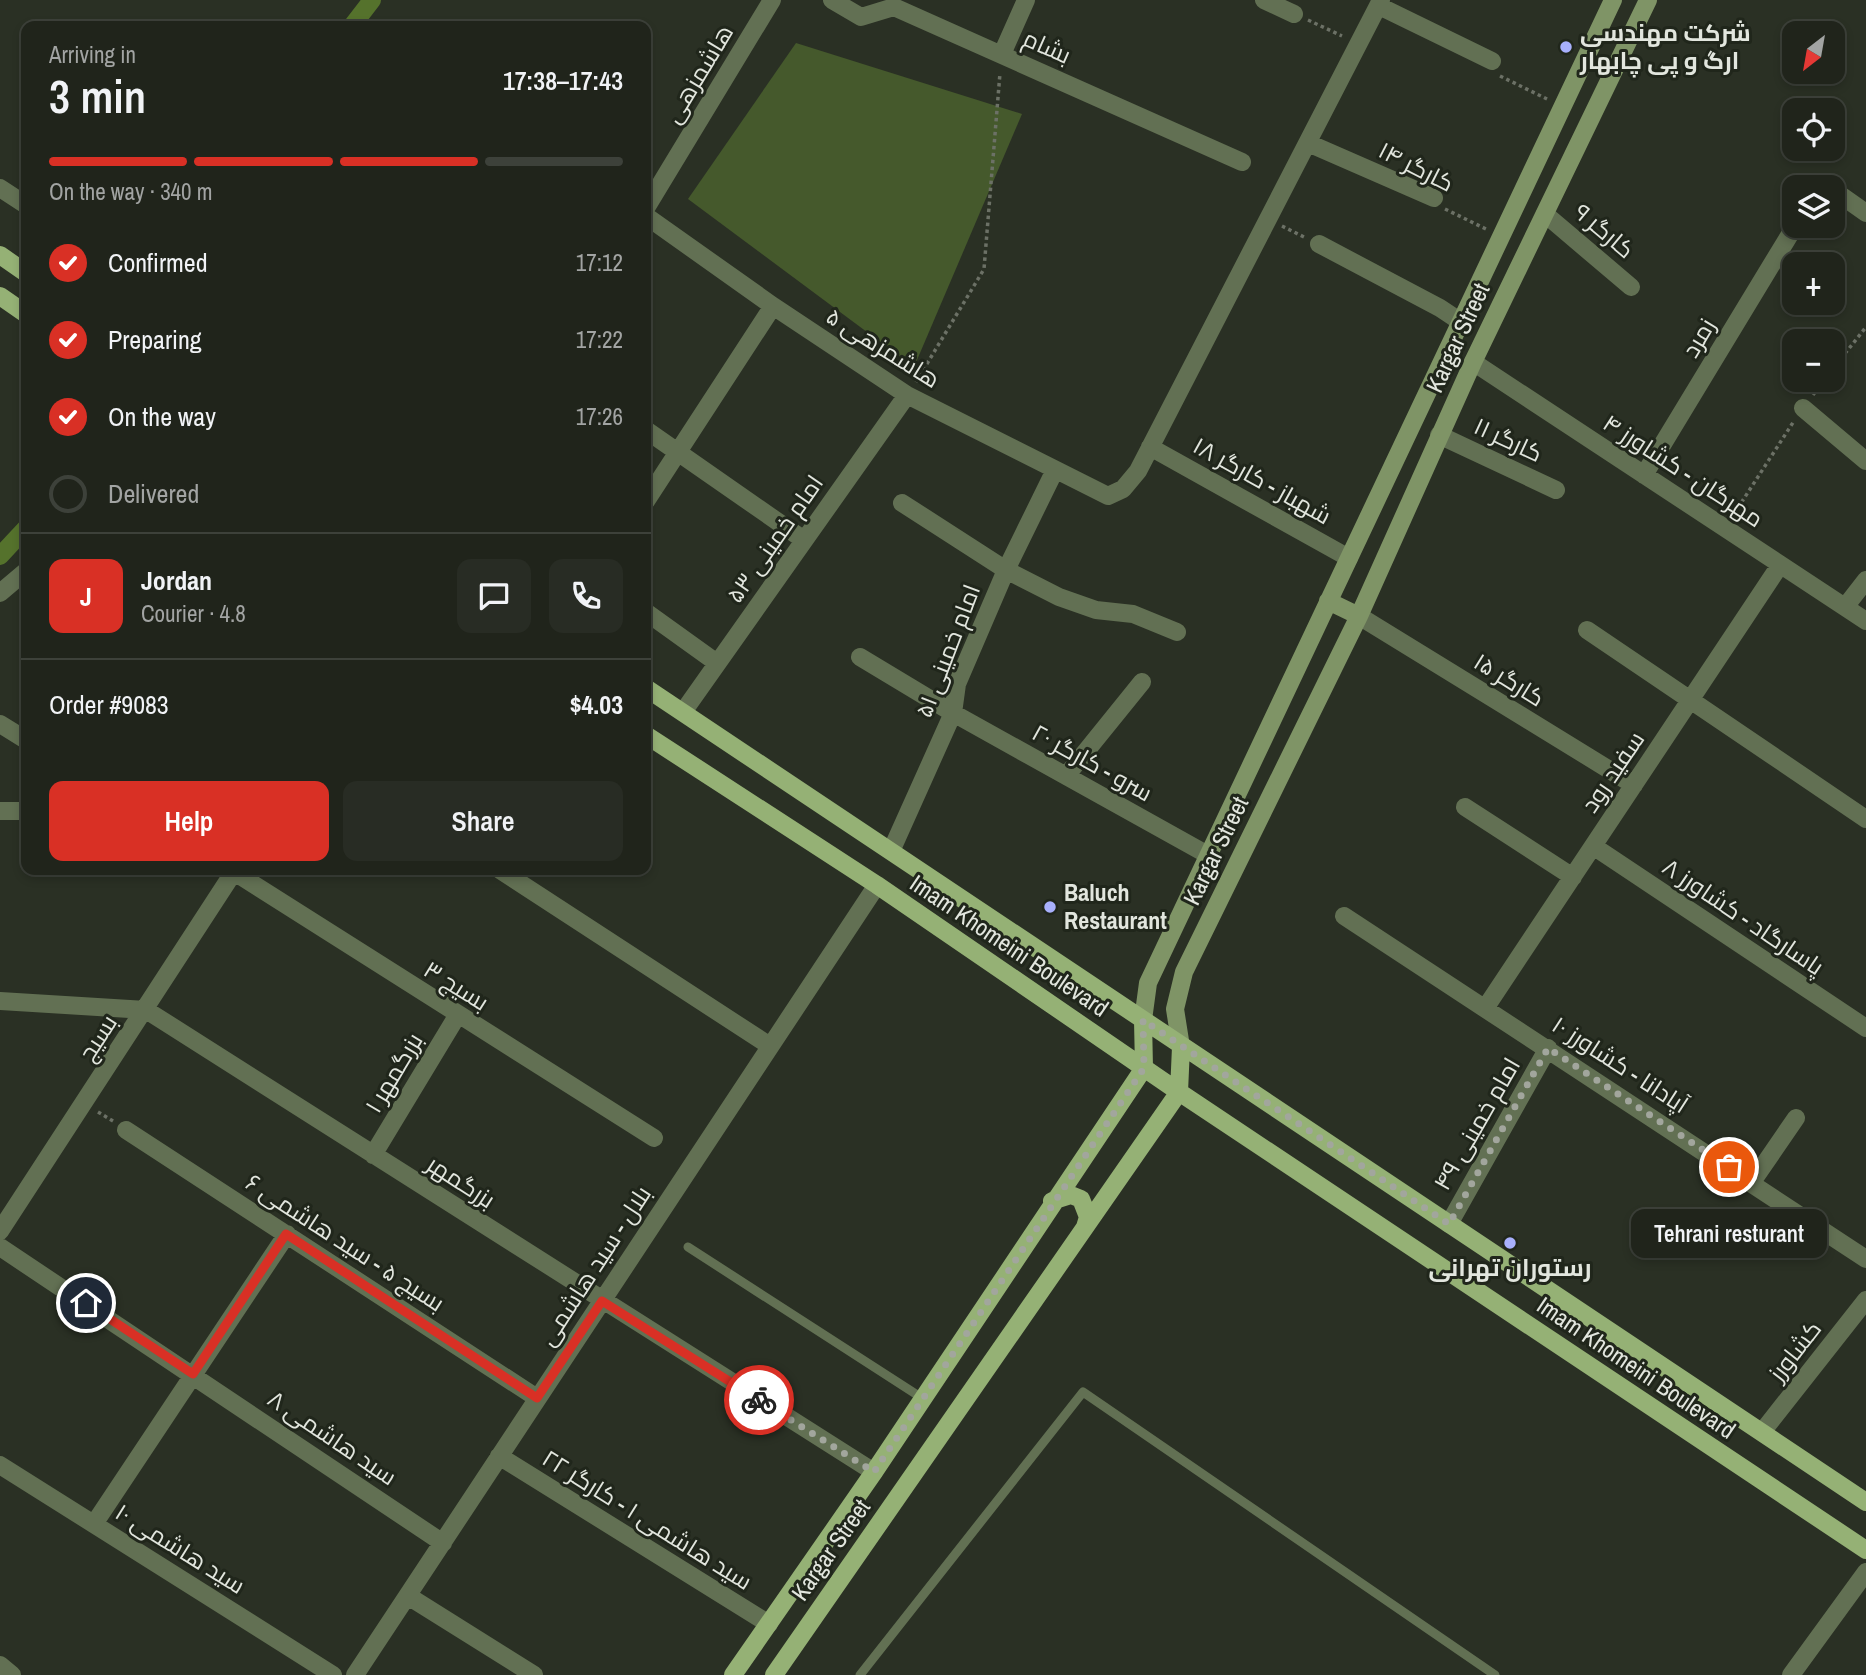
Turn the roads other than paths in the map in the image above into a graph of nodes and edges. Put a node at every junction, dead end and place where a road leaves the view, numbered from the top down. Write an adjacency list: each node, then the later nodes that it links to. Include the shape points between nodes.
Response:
1 (772, 0): 16 (street, هاشمزهی)
2 (832, 0): 9 (street, بشام, via 861,18 894,7)
3 (1026, 0): 9 (street)
4 (1264, 0): 8 (street)
5 (1613, 0): 29 (main road, Kargar Street)
6 (1648, 0): 19 (main road, Kargar Street)
7 (1380, 3): 10 (street); 11 (street)
8 (1293, 14)
9 (1002, 54): 12 (street, بشام)
10 (1492, 61)
11 (1308, 143): 14 (street, کارگر ۱۴); 35 (street)
12 (1241, 162)
13 (0, 188): 17 (street)
14 (1434, 198)
15 (1845, 199): 18 (street)
16 (651, 200)
17 (21, 202)
18 (1866, 213)
19 (1545, 214): 25 (street, کارگر ۹); 30 (main road, Kargar Street)
20 (651, 220): 27 (street, هاشمزهی ۵)
21 (1788, 238): 39 (street, زمرد)
22 (1319, 244): 29 (street)
23 (0, 255): 24 (main road)
24 (21, 270)
25 (1631, 286)
26 (0, 296): 28 (main road)
27 (773, 306): 31 (street, هاشمزهی ۵); 36 (street)
28 (21, 311)
29 (1461, 322): 44 (main road, Kargar Street)
30 (1473, 362): 34 (main road, Kargar Street); 39 (street, مهرگان - کشاورز ۴)
31 (907, 395): 38 (street, هاشمزهی ۵); 43 (street, امام خمینی ۵۳)
32 (1803, 408): 37 (street)
33 (651, 434): 36 (street)
34 (1439, 435): 40 (street, کارگر ۱۱); 53 (main road, Kargar Street)
35 (1150, 447): 38 (street, هاشمزهی ۵, via 1123,489 1108,496); 44 (street, شهباز - کارگر ۱۸)
36 (677, 452): 41 (street); 43 (street)
37 (1866, 461)
38 (1054, 472): 46 (street, امام خمینی ۵۱)
39 (1644, 475): 45 (street, مهرگان - کشاورز ۴)
40 (1556, 490)
41 (651, 492)
42 (902, 503): 46 (street)
43 (804, 540): 58 (street, امام خمینی ۵۳)
44 (1349, 558): 50 (main road, Kargar Street)
45 (1780, 565): 51 (street, مهرگان - کشاورز ۴); 61 (street, سفید رود)
46 (1006, 569): 56 (street, via 1084,606 1133,614); 63 (street, امام خمینی ۵۱, via 957,684)
47 (21, 575): 49 (street)
48 (1866, 580): 51 (street)
49 (0, 593)
50 (1328, 601): 53 (main road); 75 (main road, Kargar Street)
51 (1844, 607): 54 (street, مهرگان - کشاورز ۴)
52 (651, 616): 58 (street)
53 (1359, 616): 68 (street, کارگر ۱۵); 89 (main road, Kargar Street, via 1184,972 1175,1009)
54 (1866, 621)
55 (1587, 630): 61 (street)
56 (1177, 632)
57 (860, 657): 63 (street, سرو - کارگر ۲۰)
58 (717, 663): 62 (street, امام خمینی ۵۳)
59 (1142, 682): 67 (street)
60 (651, 691): 62 (main road, Imam Khomeini Boulevard)
61 (1691, 700): 68 (street, سفید رود); 72 (street)
62 (683, 712): 74 (main road, Imam Khomeini Boulevard)
63 (953, 713): 67 (street, سرو - کارگر ۲۰); 74 (street, امام خمینی ۵۱)
64 (0, 724): 65 (street)
65 (21, 737)
66 (651, 738): 80 (main road, Imam Khomeini Boulevard)
67 (1066, 776): 75 (street, سرو - کارگر ۲۰)
68 (1634, 785): 73 (street, سفید رود)
69 (1465, 807): 79 (street)
70 (0, 811): 71 (street)
71 (21, 811)
72 (1866, 819)
73 (1594, 846): 79 (street, سفید رود); 87 (street, پاسارگاد - کشاورز ۸)
74 (892, 849): 86 (main road, Imam Khomeini Boulevard)
75 (1208, 855): 86 (main road, Kargar Street, via 1148,983)
76 (230, 875): 84 (street, بسیج)
77 (241, 875): 85 (street, بسیج ۳)
78 (508, 875): 88 (street)
79 (1573, 877): 83 (street, سفید رود)
80 (877, 885): 88 (street, بلال - سید هاشمی); 91 (main road, Imam Khomeini Boulevard)
81 (1344, 916): 83 (street, آپادانا - کشاورز ۱۰)
82 (0, 1001): 84 (street, بزرگمهر)
83 (1486, 1007): 90 (street, آپادانا - کشاورز ۱۰)
84 (146, 1010): 96 (street, بزرگمهر); 101 (street, بسیج)
85 (457, 1016): 95 (street, بسیج ۳); 96 (street, بزرگمهر ۱)
86 (1143, 1020): 89 (main road, Imam Khomeini Boulevard); 91 (main road, Kargar Street)
87 (1866, 1028)
88 (770, 1046): 107 (street, بلال - سید هاشمی)
89 (1181, 1047): 92 (main road, Kargar Street); 99 (main road, Imam Khomeini Boulevard)
90 (1548, 1048): 97 (street, آپادانا - کشاورز ۱۰); 99 (street, امام خمینی ۴۹)
91 (1144, 1068): 92 (main road, Imam Khomeini Boulevard); 98 (main road, Kargar Street)
92 (1179, 1092): 100 (main road, Kargar Street); 118 (main road, Imam Khomeini Boulevard)
93 (1796, 1118): 97 (street)
94 (126, 1130): 102 (street, بسیج ۵ - سید هاشمی ۶)
95 (654, 1138)
96 (373, 1155): 107 (street, بزرگمهر)
97 (1752, 1182): 105 (street, آپادانا - کشاورز ۱۰)
98 (1052, 1201): 100 (main road, via 1061,1196 1081,1199 1088,1217); 110 (main road, Kargar Street)
99 (1449, 1224): 111 (main road, Imam Khomeini Boulevard)
100 (1085, 1227): 128 (main road, Kargar Street)
101 (0, 1231)
102 (286, 1234): 108 (street); 109 (street, بسیج ۵ - سید هاشمی ۶)
103 (0, 1247): 108 (street, سید هاشمی ۸)
104 (688, 1247): 110 (lane)
105 (1866, 1259)
106 (1866, 1300): 111 (street, کشاورز)
107 (602, 1301): 109 (street, بلال - سید هاشمی); 114 (street, بزرگمهر)
108 (193, 1374): 116 (street); 117 (street, سید هاشمی ۸)
109 (537, 1398): 112 (street, بلال - سید هاشمی)
110 (922, 1398): 114 (main road, Kargar Street)
111 (1762, 1432): 115 (main road, Imam Khomeini Boulevard)
112 (499, 1457): 117 (street, بلال - سید هاشمی); 121 (street, سید هاشمی ۱ - کارگر ۲۲)
113 (0, 1465): 116 (street, سید هاشمی ۱۰)
114 (874, 1472): 121 (main road, Kargar Street)
115 (1866, 1502)
116 (94, 1524): 124 (street, سید هاشمی ۱۰)
117 (443, 1543): 120 (street, بلال - سید هاشمی)
118 (1866, 1550)
119 (1866, 1572): 131 (street)
120 (408, 1596): 125 (street, بلال - سید هاشمی); 126 (street)
121 (769, 1624): 127 (main road, Kargar Street)
122 (0, 1665): 123 (street)
123 (12, 1675)
124 (333, 1675)
125 (355, 1675)
126 (534, 1675)
127 (733, 1675)
128 (774, 1675)
129 (860, 1675): 130 (lane, via 1083,1392)
130 (1495, 1675)
131 (1791, 1675)

